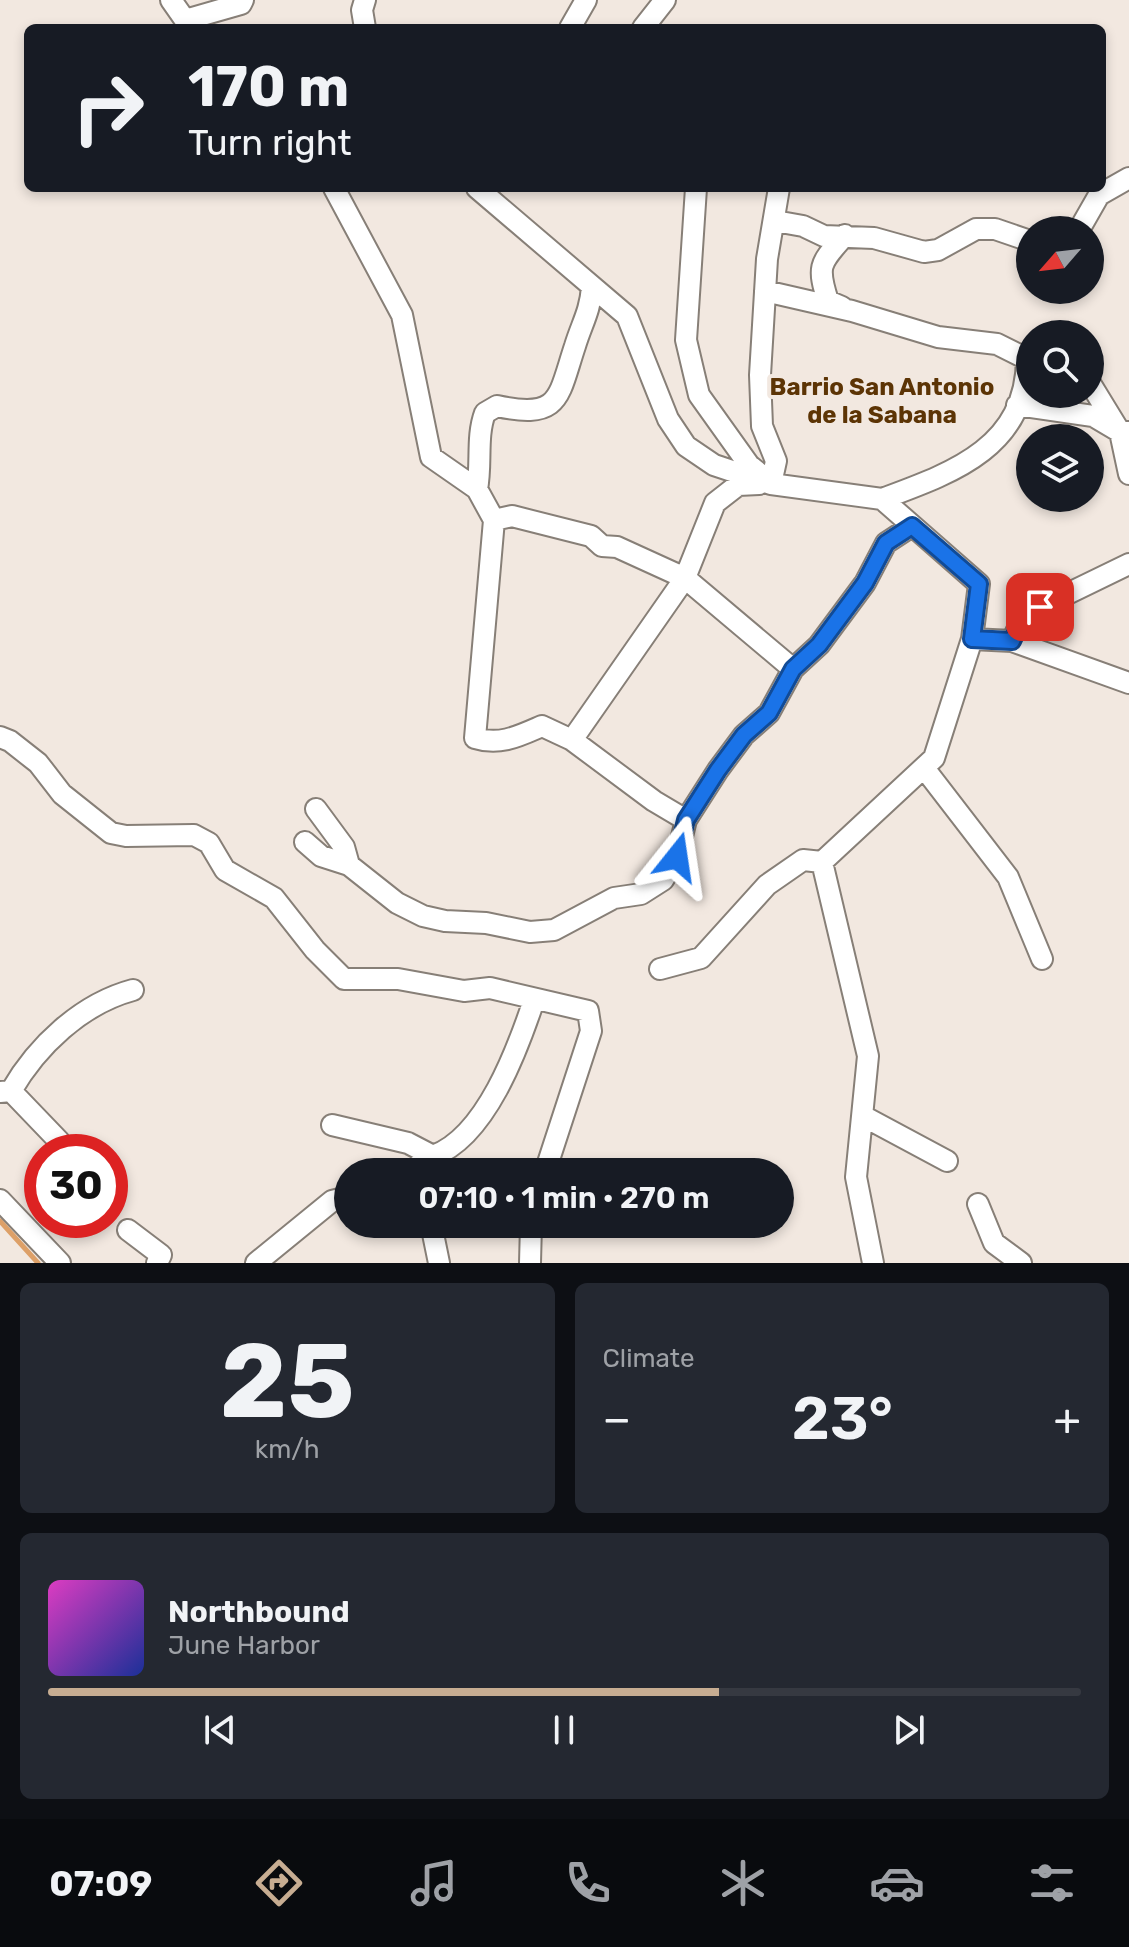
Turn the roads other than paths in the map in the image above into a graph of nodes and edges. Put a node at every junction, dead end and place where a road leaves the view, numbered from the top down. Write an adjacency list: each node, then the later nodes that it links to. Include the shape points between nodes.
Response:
1 (163, 0): 7 (street)
2 (171, 0): 7 (street)
3 (243, 0): 7 (street)
4 (365, 0): 8 (street)
5 (586, 0): 9 (street)
6 (665, 0): 10 (street)
7 (187, 24)
8 (364, 24)
9 (572, 24)
10 (646, 24)
11 (1127, 179): 12 (street)
12 (1106, 191)
13 (336, 192): 32 (street, via 402,315 431,457)
14 (482, 192): 22 (street)
15 (696, 192): 31 (street, via 686,340 699,395 749,465)
16 (779, 192): 19 (street)
17 (1104, 192): 18 (street)
18 (1087, 216)
19 (775, 221): 20 (street, via 824,236); 23 (street)
20 (845, 235): 21 (street, via 924,252 976,229); 24 (street, via 822,260 820,276 828,301)
21 (1016, 236)
22 (592, 287): 31 (street, via 627,316 668,419 686,446 714,465); 32 (street, via 590,312 563,391 543,408 522,412 497,406 485,413)
23 (765, 291): 24 (street); 31 (street, via 760,375 762,426 776,461)
24 (852, 311): 25 (street, via 938,337 997,344)
25 (1016, 354)
26 (1104, 403): 29 (street)
27 (1016, 407): 33 (street, via 988,451 937,479)
28 (1038, 408): 29 (street, via 1093,416)
29 (1125, 432): 30 (street)
30 (1129, 474)
31 (771, 484): 33 (street); 37 (street, via 738,485 715,503)
32 (477, 489): 34 (street)
33 (882, 499): 35 (street)
34 (494, 520): 37 (street, via 512,516 591,536 602,546 617,547); 43 (street, via 475,738 510,740 542,726)
35 (912, 526): 38 (street, via 979,584); 40 (street, via 886,543 865,583 819,645)
36 (1129, 564): 39 (street, via 1024,615)
37 (685, 578): 40 (street); 43 (street)
38 (972, 639): 39 (street); 44 (street, via 934,758)
39 (1012, 641): 41 (street)
40 (793, 669): 46 (street, via 769,713 744,735)
41 (1129, 683)
42 (0, 737): 53 (street, via 38,763 62,794 111,833 194,835 209,843 225,870 282,906 344,979 398,979 464,991 490,988)
43 (572, 740): 46 (street)
44 (924, 768): 48 (street); 50 (street, via 1008,877)
45 (316, 809): 49 (street, via 344,847)
46 (686, 820): 49 (street, via 677,857 663,880 641,894 614,898 554,930 530,932 423,916 397,903)
47 (305, 842): 49 (street, via 321,856)
48 (822, 862): 51 (street, via 803,860 767,885 701,958); 55 (street, via 868,1056)
49 (349, 865)
50 (1042, 959)
51 (660, 969)
52 (133, 990): 54 (street, via 74,1019 28,1061)
53 (534, 1000): 58 (street, via 521,1043 494,1096 447,1151); 60 (street, via 580,1006 592,1018)
54 (5, 1092): 57 (street)
55 (863, 1116): 61 (street); 73 (street, via 856,1177)
56 (332, 1125): 58 (street, via 408,1143)
57 (51, 1134)
58 (433, 1156): 59 (street)
59 (430, 1158)
60 (550, 1158)
61 (947, 1161)
62 (0, 1200): 68 (street)
63 (334, 1200): 70 (street)
64 (978, 1204): 74 (street, via 994,1243)
65 (128, 1230): 69 (street, via 161,1255)
66 (434, 1238): 71 (street)
67 (528, 1238): 72 (street)
68 (60, 1263)
69 (157, 1263)
70 (256, 1263)
71 (439, 1263)
72 (530, 1263)
73 (873, 1263)
74 (1021, 1263)

